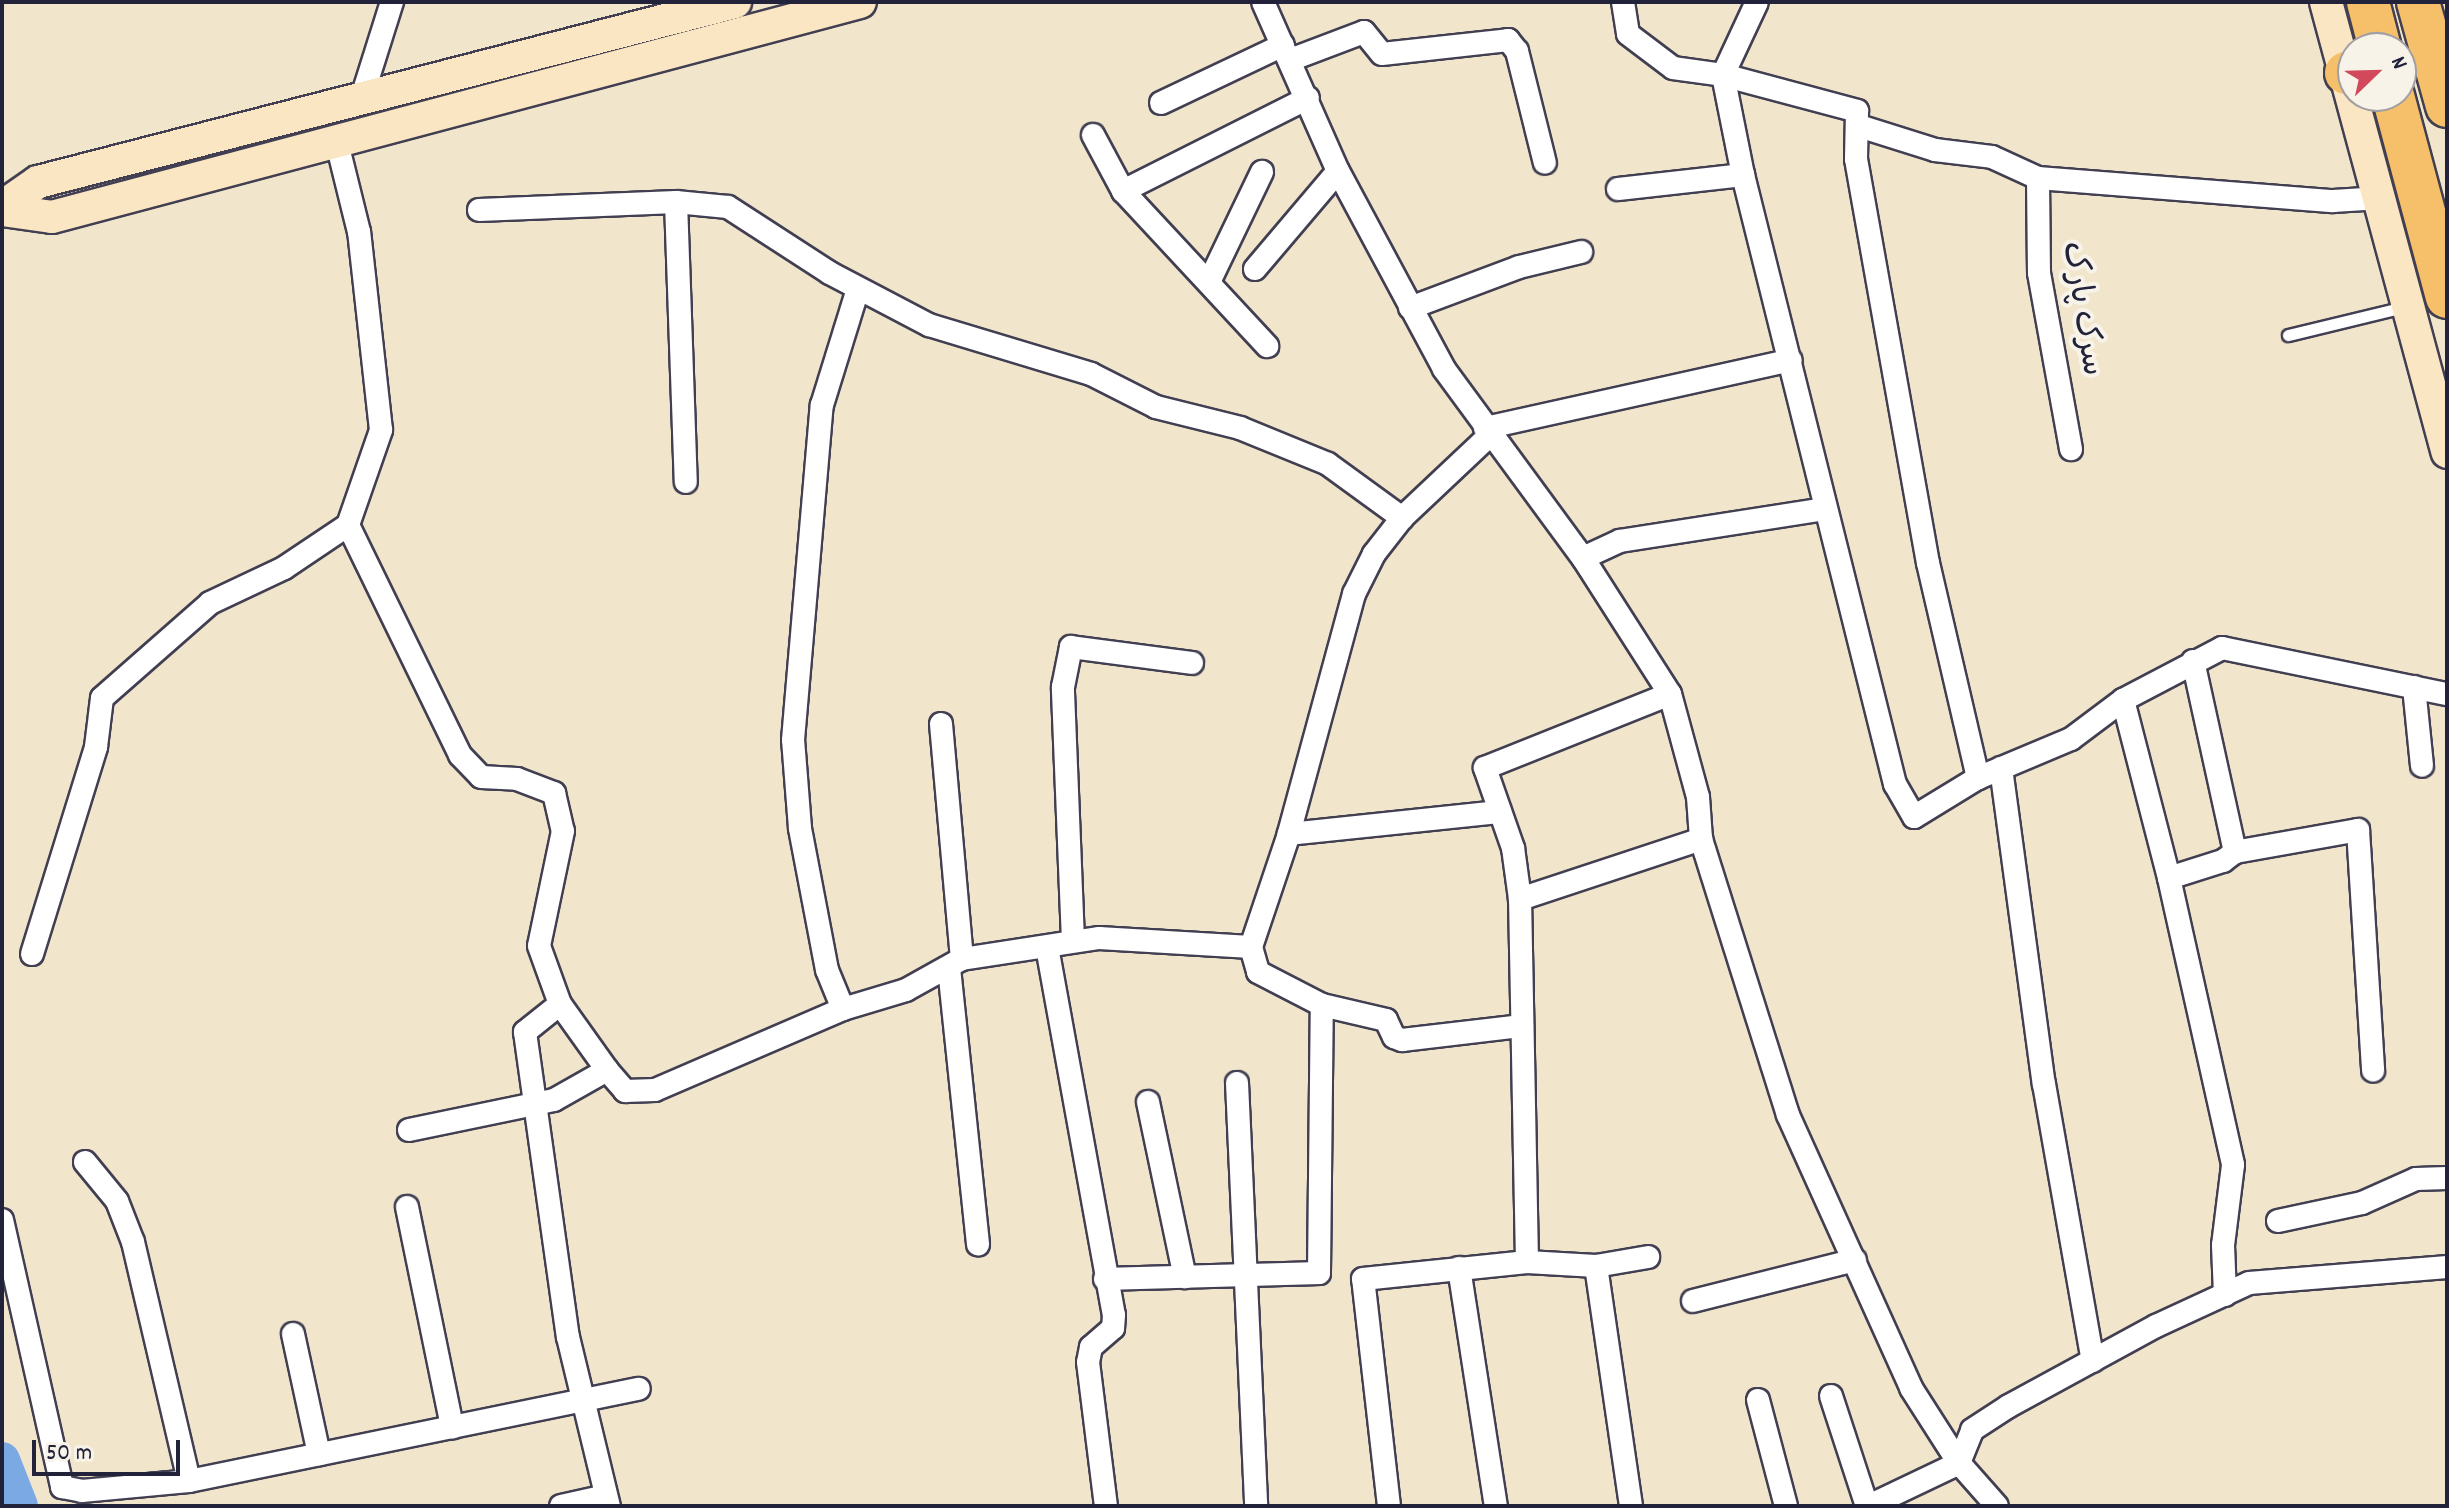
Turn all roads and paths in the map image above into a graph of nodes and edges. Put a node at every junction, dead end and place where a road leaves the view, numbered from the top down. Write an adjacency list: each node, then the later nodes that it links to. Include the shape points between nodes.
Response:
1 (392, 2): 14 (street)
2 (735, 2): 14 (main road)
3 (860, 2): 22 (main road)
4 (1263, 2): 12 (street)
5 (1623, 2): 13 (street, via 1628,34 1637,45 1673,68)
6 (1757, 2): 13 (street)
7 (2326, 2): 11 (main road)
8 (2368, 2): 10 (highway)
9 (2418, 2): 17 (highway)
10 (2376, 32)
11 (2337, 34)
12 (1287, 52): 15 (street); 16 (street); 23 (street, via 1364,32 1382,54 1508,40 1517,51)
13 (1723, 75): 20 (street, via 1857,111); 26 (street)
14 (362, 97): 32 (main road, via 38,182)
15 (1308, 98): 24 (street); 29 (street)
16 (1161, 103)
17 (2447, 106)
18 (2360, 112): 30 (main road)
19 (2396, 112): 38 (highway)
20 (1859, 126): 27 (street, via 1935,150 1992,157); 60 (street, via 1856,159 1928,563)
21 (1093, 135): 29 (street)
22 (337, 143): 32 (main road, via 52,217); 49 (street, via 359,232 381,430)
23 (1545, 163)
24 (1338, 171): 35 (street); 39 (street)
25 (1262, 172): 36 (street)
26 (1743, 175): 28 (street); 42 (street)
27 (2038, 178): 30 (street, via 2333,201); 44 (street, سرک پارک, via 2039,273)
28 (1618, 189)
29 (1123, 191): 36 (street)
30 (2381, 198): 38 (main road)
31 (676, 202): 33 (street); 37 (street, via 728,207 748,216); 46 (street, via 678,375)
32 (2, 208)
33 (479, 210)
34 (1581, 252): 39 (street, via 1519,267)
35 (1255, 269)
36 (1210, 280): 41 (street)
37 (858, 289): 48 (street, via 929,325 1091,374 1156,407 1240,428 1328,464); 74 (street, via 822,405 793,740 800,828 827,970)
38 (2428, 301): 40 (lane); 45 (main road)
39 (1410, 308): 43 (street)
40 (2288, 335)
41 (1267, 346)
42 (1791, 360): 43 (street); 47 (street)
43 (1488, 432): 48 (street); 50 (street)
44 (2071, 449)
45 (2447, 452)
46 (686, 482)
47 (1825, 509): 50 (street, via 1620,541); 60 (street, via 1895,784 1914,817)
48 (1402, 518): 62 (street, via 1374,554 1354,594)
49 (348, 525): 70 (street, via 284,568 210,603 102,698 96,747); 72 (street, via 460,755 481,777 517,779 554,793 563,831 539,946)
50 (1583, 558): 54 (street)
51 (2193, 661): 53 (street, via 2222,648); 56 (street); 64 (street)
52 (1192, 663): 67 (street, via 1071,647 1063,687)
53 (2414, 687): 55 (street); 58 (street)
54 (1670, 694): 61 (street, via 1490,763 1485,768); 63 (street, via 1698,797)
55 (2447, 694)
56 (2123, 700): 59 (street, via 2071,739); 65 (street)
57 (941, 724): 71 (street)
58 (2422, 766)
59 (2001, 768): 60 (street); 100 (street, via 2044,1084)
60 (1978, 778)
61 (1500, 812): 62 (street); 66 (street, via 1513,848)
62 (1289, 834): 69 (street)
63 (1701, 839): 66 (street); 89 (street, via 1788,1115)
64 (2235, 852): 65 (street); 77 (street, via 2358,830)
65 (2169, 878): 97 (street, via 2233,1165 2223,1245)
66 (1520, 899): 75 (street)
67 (1073, 941): 68 (street); 69 (street, via 1167,938 1190,946)
68 (1047, 947): 71 (street); 96 (street)
69 (1251, 947): 73 (street, via 1258,972)
70 (32, 954)
71 (955, 964): 74 (street, via 906,990); 87 (street)
72 (560, 1004): 76 (street); 80 (street, via 525,1032)
73 (1322, 1005): 75 (street, via 1386,1020 1394,1037 1402,1040); 95 (street, via 1319,1273)
74 (843, 1009): 76 (street, via 655,1090 625,1091)
75 (1522, 1026): 90 (street)
76 (607, 1070): 80 (street)
77 (2373, 1071)
78 (1237, 1083): 95 (street)
79 (1148, 1102): 94 (street)
80 (536, 1106): 81 (street); 103 (street)
81 (409, 1130)
82 (85, 1162): 108 (street, via 117,1201 133,1242)
83 (2447, 1178): 86 (street, via 2416,1179 2362,1203)
84 (407, 1207): 105 (street)
85 (2, 1220): 109 (street)
86 (2278, 1221)
87 (978, 1244)
88 (1648, 1257): 91 (street)
89 (1855, 1260): 98 (street); 107 (street, via 1911,1388)
90 (1527, 1262): 91 (street); 93 (street)
91 (1596, 1266): 116 (street)
92 (2447, 1267): 97 (street, via 2249,1283)
93 (1459, 1268): 114 (street, via 1363,1279); 115 (street)
94 (1185, 1277): 95 (street); 96 (street)
95 (1246, 1278): 113 (street)
96 (1105, 1279): 112 (street, via 1113,1328 1091,1347 1088,1362)
97 (2225, 1295): 100 (street)
98 (1693, 1301)
99 (293, 1334): 106 (street)
100 (2093, 1361): 107 (street, via 1972,1430)
101 (639, 1389): 103 (street)
102 (1831, 1396): 118 (street)
103 (582, 1399): 105 (street); 110 (street)
104 (1758, 1400): 117 (street)
105 (452, 1427): 106 (street)
106 (319, 1454): 108 (street)
107 (1959, 1463): 118 (street); 119 (street)
108 (189, 1481): 109 (street)
109 (63, 1496)
110 (607, 1501): 111 (street)
111 (561, 1506)
112 (1106, 1506)
113 (1256, 1506)
114 (1389, 1506)
115 (1496, 1506)
116 (1631, 1506)
117 (1786, 1506)
118 (1868, 1506)
119 (1997, 1506)

